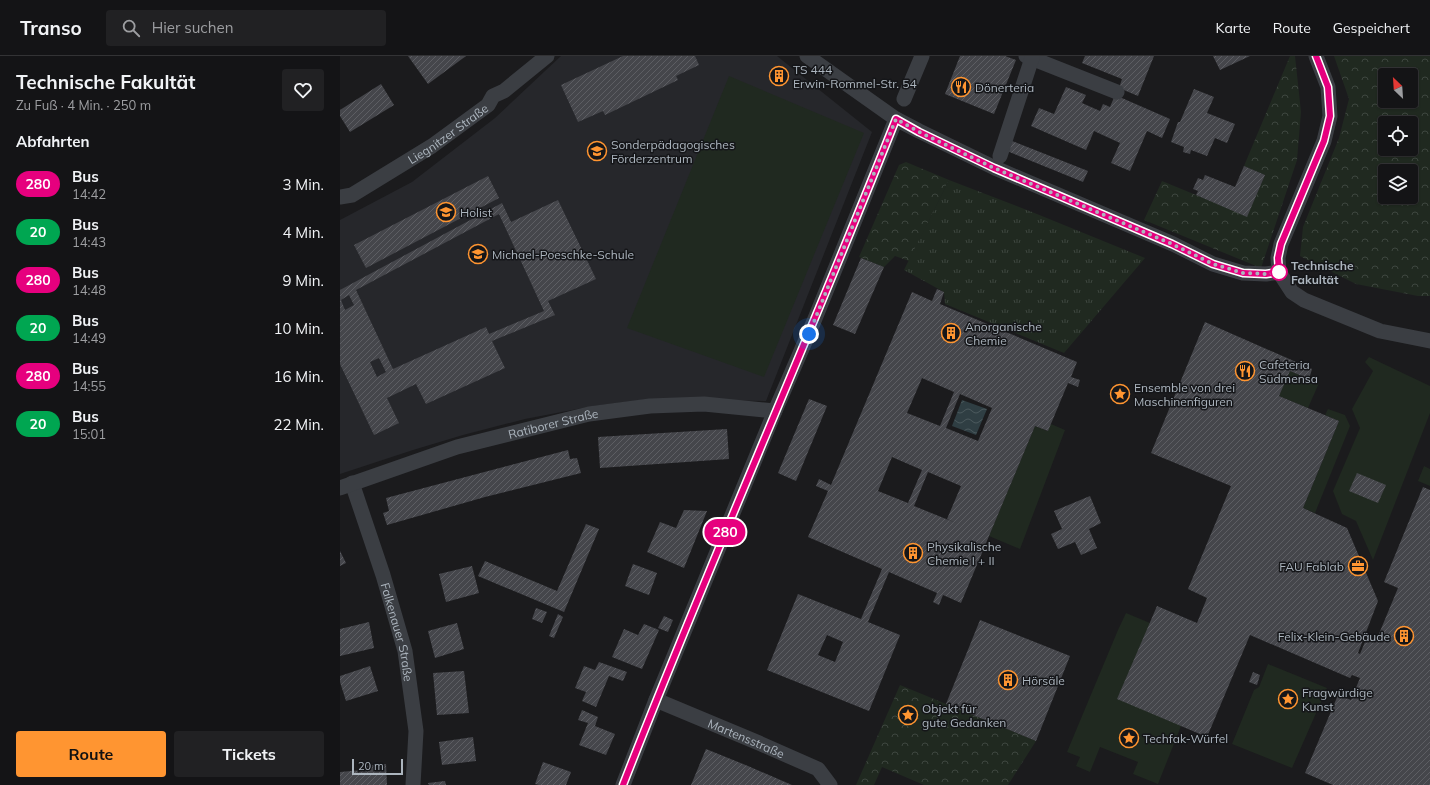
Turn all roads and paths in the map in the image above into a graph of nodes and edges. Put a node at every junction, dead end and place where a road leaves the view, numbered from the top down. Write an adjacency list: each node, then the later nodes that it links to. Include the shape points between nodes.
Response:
1 (547, 56): 10 (street, Liegnitzer Straße, via 504,91 493,96 488,105 432,146 352,195)
2 (807, 56): 8 (street)
3 (922, 56): 6 (street)
4 (1316, 56): 11 (street, via 1328,87 1330,116 1324,141 1281,244)
5 (1029, 57): 7 (street, via 1058,63); 9 (street)
6 (905, 92)
7 (1114, 92)
8 (896, 119): 11 (street, via 994,168 1213,264 1243,273); 13 (street)
9 (1000, 156)
10 (340, 197)
11 (1279, 272): 12 (street, via 1292,292 1304,300 1380,331)
12 (1430, 341)
13 (775, 412): 14 (street, Ratiborer Straße, via 704,404 650,406 589,414 457,448); 15 (street)
14 (346, 486): 16 (street, Falkenauer Straße, via 383,575 405,651 416,730)
15 (656, 700): 17 (street); 18 (street, Martensstraße, via 818,769)
16 (413, 785)
17 (622, 785)
18 (830, 785)

